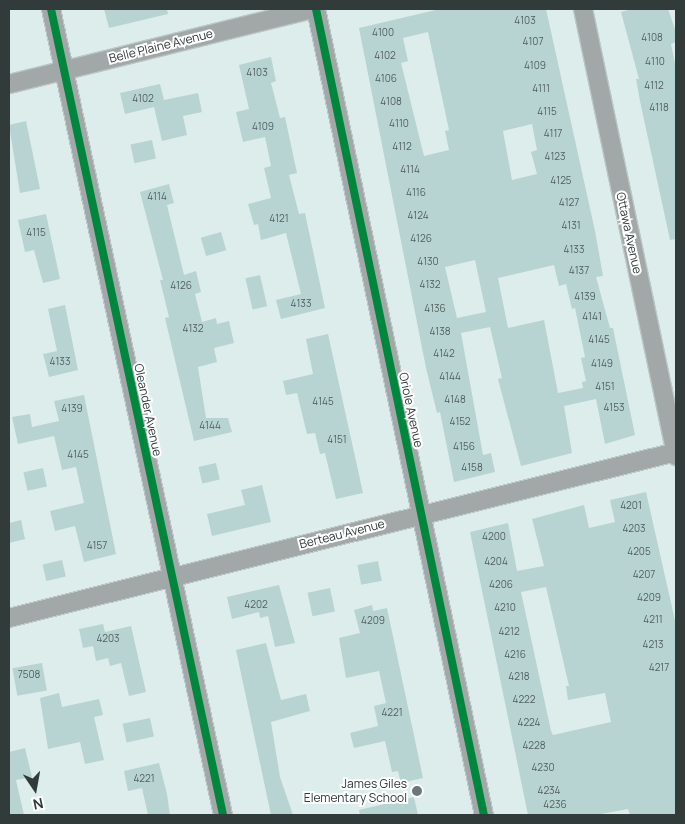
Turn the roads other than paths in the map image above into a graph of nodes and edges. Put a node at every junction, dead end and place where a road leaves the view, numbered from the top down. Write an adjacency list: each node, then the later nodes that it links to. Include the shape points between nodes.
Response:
1 (51, 9): 4 (street, Oleander Avenue)
2 (314, 9): 4 (street, Belle Plaine Avenue); 7 (street, Oriole Avenue)
3 (583, 9): 6 (street, Ottawa Avenue)
4 (64, 71): 5 (street, Belle Plaine Avenue); 8 (street, Oleander Avenue)
5 (9, 84)
6 (676, 454): 7 (street, Berteau Avenue)
7 (421, 515): 8 (street, Berteau Avenue); 11 (street, Oriole Avenue)
8 (172, 577): 9 (street, Berteau Avenue); 10 (street, Oleander Avenue)
9 (9, 618)
10 (222, 815)
11 (484, 815)

